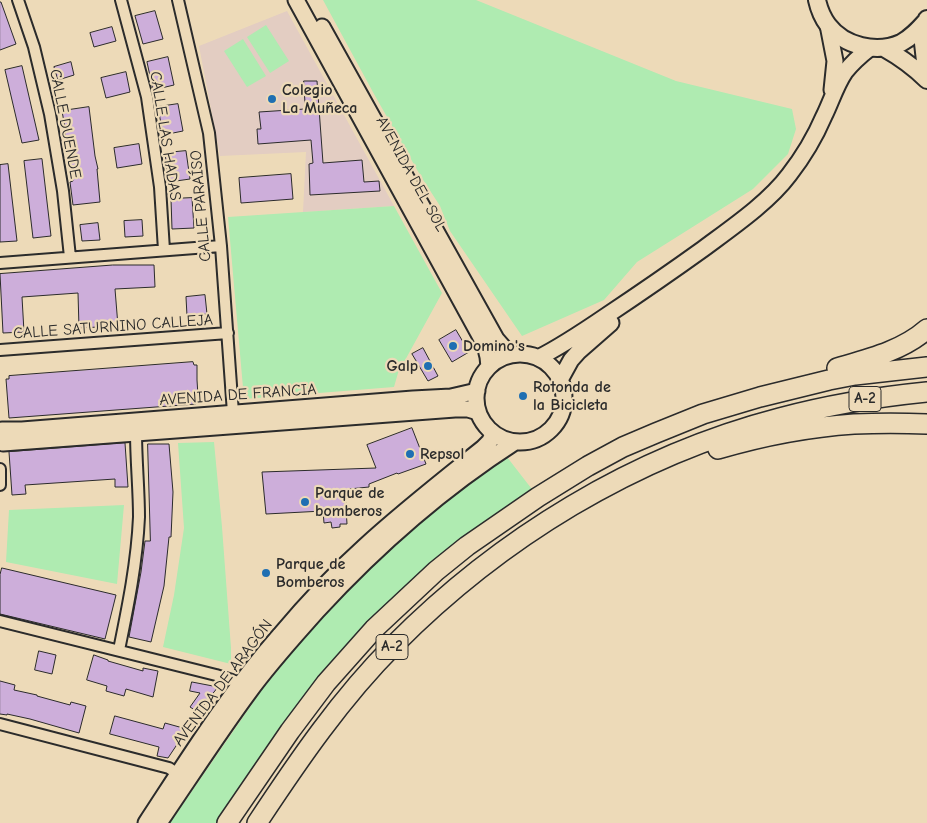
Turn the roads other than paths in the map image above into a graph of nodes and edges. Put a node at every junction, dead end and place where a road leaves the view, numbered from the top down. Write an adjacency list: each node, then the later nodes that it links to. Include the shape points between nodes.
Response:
1 (18, 0): 14 (street, CALLE DUENDE, via 34,47 50,114)
2 (121, 0): 13 (street, CALLE LAS HADAS, via 147,97 160,187)
3 (178, 0): 12 (street, CALLE PARAÍSO, via 210,133)
4 (296, 0): 22 (main road, AVENIDA DEL SOL, via 485,345)
5 (308, 0): 20 (main road, AVENIDA DEL SOL, via 496,339)
6 (817, 0): 8 (main road)
7 (927, 19): 9 (main road, via 916,33 901,42); 10 (main road, via 923,43)
8 (828, 25): 9 (main road, via 854,44); 11 (main road, via 835,62)
9 (877, 48): 10 (main road, via 900,57); 11 (main road, via 856,60 845,72)
10 (927, 80)
11 (832, 97): 16 (main road, via 813,139 784,182)
12 (221, 246): 13 (street); 18 (street, CALLE PARAÍSO)
13 (164, 250): 14 (street)
14 (70, 257): 15 (street)
15 (0, 263)
16 (660, 281): 21 (main road); 24 (main road, via 579,351)
17 (927, 329): 27 (highway, via 889,352 805,377)
18 (228, 333): 19 (street, CALLE SATURNINO CALLEJA); 29 (street, CALLE PARAÍSO)
19 (0, 350)
20 (510, 355): 21 (main road); 22 (main road)
21 (538, 358): 24 (main road, via 552,368)
22 (489, 367): 25 (main road)
23 (927, 367): 27 (highway, A-2, via 856,375)
24 (560, 380): 34 (main road, via 564,395 556,424 544,435 530,441)
25 (477, 391): 28 (main road); 29 (main road, AVENIDA DE FRANCIA, via 451,397)
26 (927, 392): 37 (highway, A-2, via 833,405 744,428 645,467)
27 (760, 397): 45 (highway, A-2, via 703,414 623,447 538,497 467,546 374,629 326,682)
28 (478, 412): 31 (main road, AVENIDA DE FRANCIA, via 455,409); 32 (main road)
29 (233, 413): 33 (main road, AVENIDA DE FRANCIA, via 22,430)
30 (927, 424): 37 (highway, via 853,424 781,434 708,452)
31 (136, 432): 33 (main road, AVENIDA DE FRANCIA); 39 (street, via 137,538 132,587)
32 (493, 433): 34 (main road); 40 (main road, AVENIDA DE ARAGÓN, via 483,448 363,547 279,636)
33 (1, 438)
34 (515, 442): 44 (main road, AVENIDA DE ARAGÓN, via 407,523 336,591 249,691)
35 (0, 469): 36 (street)
36 (0, 485)
37 (592, 494): 46 (highway, A-2, via 511,545 452,591 393,646 329,721)
38 (0, 621): 39 (street)
39 (119, 650): 40 (street)
40 (240, 684): 42 (main road, AVENIDA DE ARAGÓN)
41 (0, 724): 42 (street, via 169,768)
42 (178, 774): 43 (main road, AVENIDA DE ARAGÓN)
43 (146, 823)
44 (159, 823)
45 (227, 823)
46 (257, 823)

